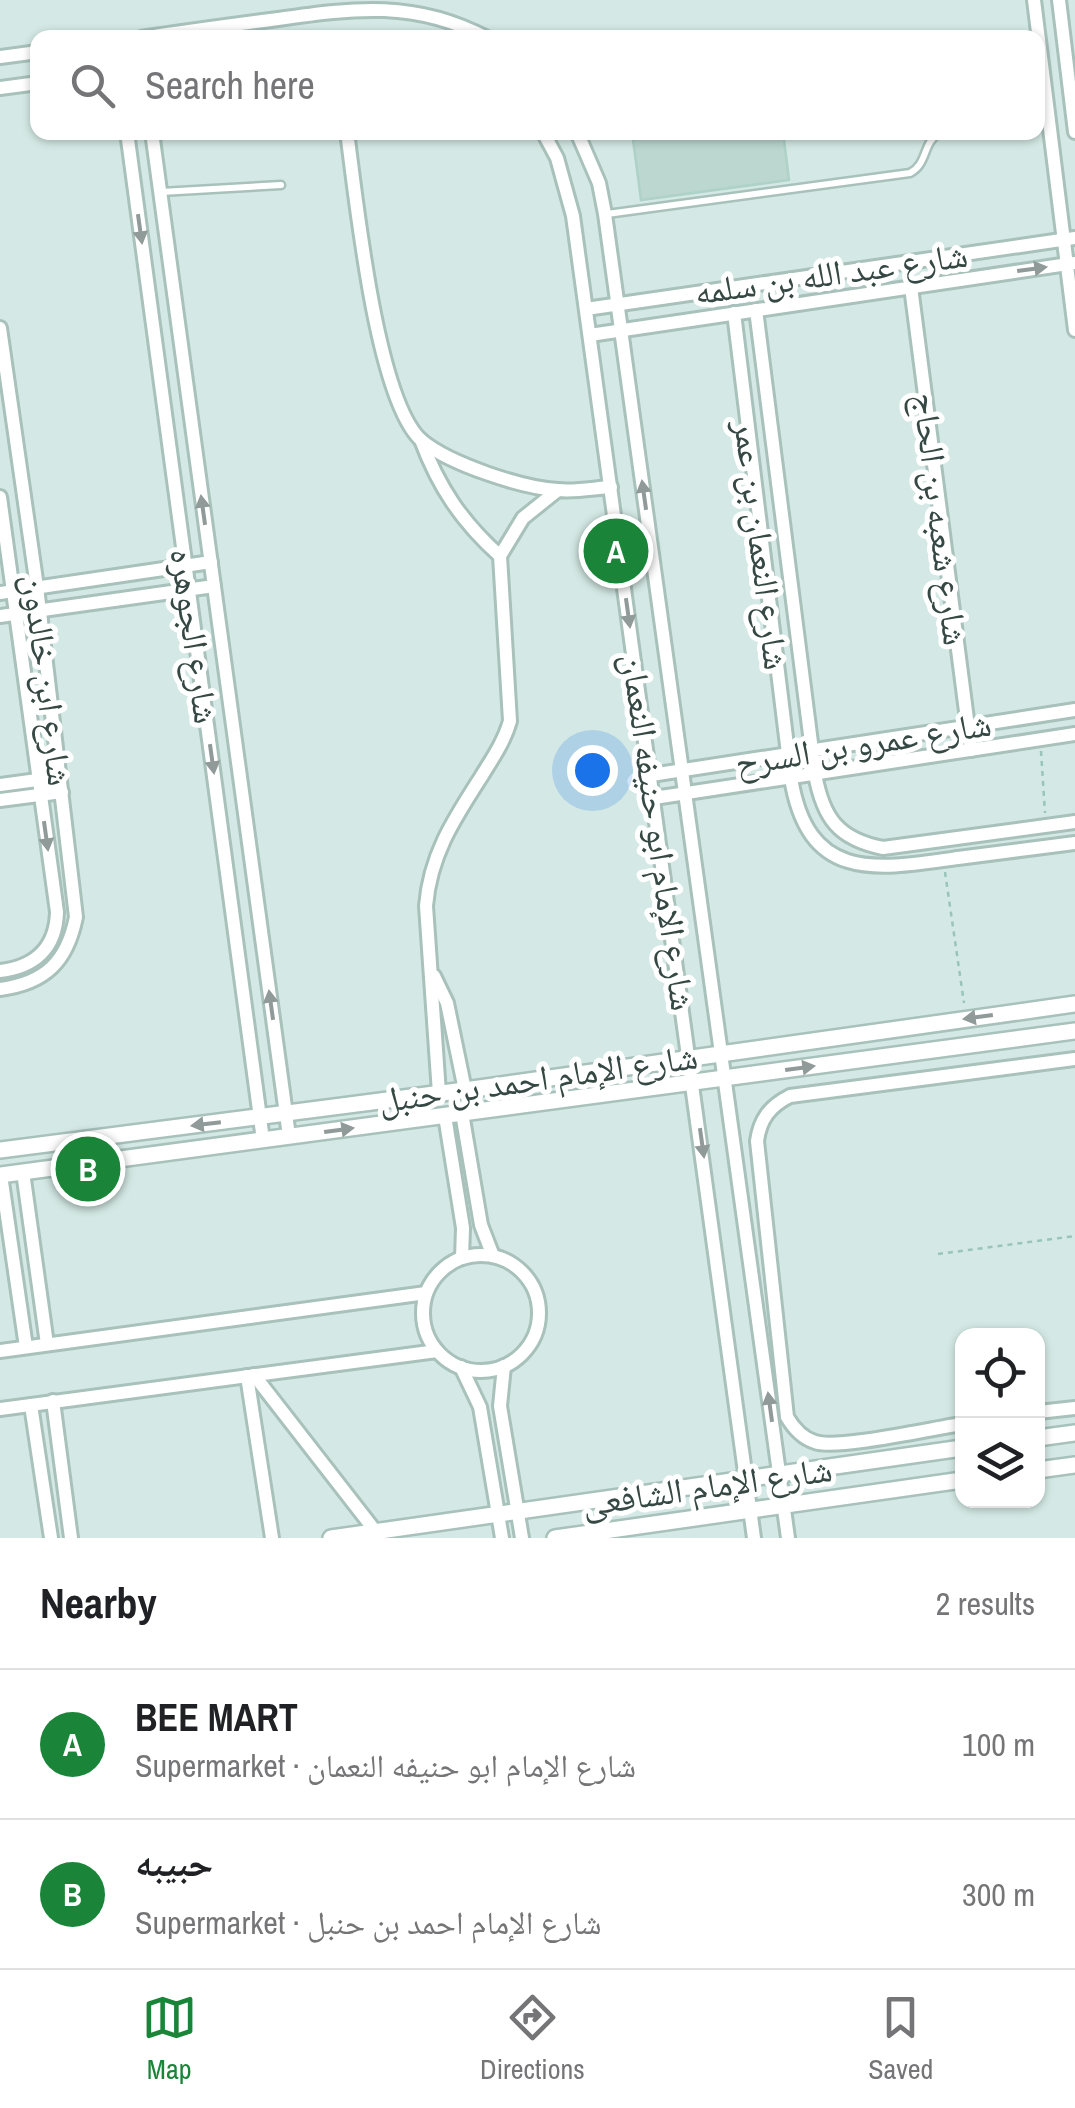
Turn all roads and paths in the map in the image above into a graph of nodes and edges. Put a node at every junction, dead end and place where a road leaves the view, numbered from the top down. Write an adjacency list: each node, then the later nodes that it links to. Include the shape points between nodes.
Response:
1 (1034, 0): 6 (street)
2 (1059, 0): 3 (street)
3 (1069, 29): 12 (street)
4 (198, 30): 5 (street, via 360,7 424,13)
5 (471, 30)
6 (1036, 30)
7 (30, 53): 8 (street)
8 (0, 57)
9 (30, 84): 10 (street)
10 (0, 88)
11 (1045, 124): 22 (street)
12 (1075, 132)
13 (127, 140): 40 (street, شارع الجوهره, one-way to 40)
14 (153, 140): 20 (street, شارع الجوهره)
15 (348, 140): 34 (street, via 374,316 403,411)
16 (546, 140): 26 (street, شارع الإمام ابو حنيفه النعمان, via 567,186)
17 (581, 140): 21 (street, شارع الإمام ابو حنيفه النعمان)
18 (930, 140): 21 (lane, via 921,165 910,173)
19 (281, 185): 20 (lane)
20 (160, 192): 39 (street, شارع الجوهره, one-way to 20)
21 (606, 214): 25 (street, شارع الإمام ابو حنيفه النعمان)
22 (1069, 238): 23 (street); 25 (street, شارع عبد الله بن سلمه)
23 (1071, 263): 24 (street, شارع عبد الله بن سلمه, one-way to 23); 31 (street)
24 (911, 287): 27 (street, شارع عبد الله بن سلمه); 49 (street, شارع شعبه بن الحاج)
25 (618, 304): 26 (street, شارع عبد الله بن سلمه); 30 (street, شارع الإمام ابو حنيفه النعمان)
26 (586, 309): 32 (street, شارع الإمام ابو حنيفه النعمان)
27 (756, 310): 28 (street, شارع عبد الله بن سلمه); 52 (street, شارع النعمان بن عمر)
28 (734, 313): 30 (street, شارع عبد الله بن سلمه); 54 (street, شارع النعمان بن عمر)
29 (0, 328): 33 (street, شارع ابن خالدون)
30 (622, 330): 32 (street, شارع عبد الله بن سلمه); 55 (street, شارع الإمام ابو حنيفه النعمان, one-way to 30)
31 (1075, 330)
32 (590, 335): 35 (street, شارع الإمام ابو حنيفه النعمان)
33 (6, 409): 42 (street, شارع ابن خالدون)
34 (422, 440): 36 (street, via 499,478); 38 (street, via 451,504)
35 (611, 487): 36 (street); 57 (street, شارع الإمام ابو حنيفه النعمان, one-way to 57)
36 (558, 490): 38 (street, via 523,518)
37 (0, 496): 44 (street, شارع ابن خالدون)
38 (500, 556): 72 (street, via 510,722 428,879)
39 (210, 562): 40 (street); 41 (street, شارع الجوهره)
40 (186, 566): 42 (street); 43 (street, شارع الجوهره)
41 (214, 586): 43 (street); 84 (street, شارع الجوهره, one-way to 41)
42 (36, 587): 44 (street); 45 (street, شارع ابن خالدون)
43 (189, 589): 45 (street); 87 (street, شارع الجوهره, one-way to 87)
44 (6, 592): 46 (street, شارع ابن خالدون)
45 (40, 610): 46 (street); 58 (street, شارع ابن خالدون)
46 (16, 614): 47 (street); 60 (street, شارع ابن خالدون)
47 (0, 616)
48 (1075, 710): 49 (street, شارع عمرو بن السرح)
49 (968, 727): 52 (street, شارع عمرو بن السرح); 53 (street, شارع شعبه بن الحاج)
50 (1075, 734): 51 (street, شارع عمرو بن السرح)
51 (1041, 740): 53 (street, شارع عمرو بن السرح); 68 (path)
52 (812, 750): 54 (street, شارع عمرو بن السرح); 56 (street, شارع النعمان بن عمر)
53 (971, 750): 56 (street, شارع عمرو بن السرح)
54 (788, 754): 55 (street, شارع عمرو بن السرح); 59 (street, شارع النعمان بن عمر)
55 (682, 770): 57 (street, شارع عمرو بن السرح); 63 (street, شارع الإمام ابو حنيفه النعمان)
56 (815, 774): 59 (street, شارع عمرو بن السرح); 68 (street, شارع النعمان بن عمر, via 827,815 842,832 883,848)
57 (651, 775): 65 (street, شارع الإمام ابو حنيفه النعمان)
58 (59, 776): 60 (street); 62 (street, شارع ابن خالدون)
59 (791, 778): 63 (street, شارع عمرو بن السرح); 70 (street, شارع النعمان بن عمر, via 802,824 828,852 864,866)
60 (39, 780): 61 (street); 64 (street, شارع ابن خالدون)
61 (0, 785)
62 (62, 792): 64 (street); 73 (street, شارع ابن خالدون, via 76,917 71,940 46,974)
63 (685, 794): 65 (street, شارع عمرو بن السرح); 77 (street, شارع الإمام ابو حنيفه النعمان)
64 (40, 795): 66 (street); 71 (street, شارع ابن خالدون, one-way to 71, via 56,926 32,963)
65 (654, 798): 78 (street, شارع الإمام ابو حنيفه النعمان)
66 (0, 800)
67 (1075, 822): 68 (street, شارع النعمان بن عمر)
68 (1046, 826)
69 (1075, 842): 70 (street, شارع النعمان بن عمر)
70 (944, 860): 75 (path)
71 (0, 971)
72 (433, 974): 82 (street, via 447,1003); 83 (street)
73 (0, 989)
74 (1075, 1004): 75 (street, شارع الإمام احمد بن حنبل, one-way to 75)
75 (966, 1019): 77 (street, شارع الإمام احمد بن حنبل)
76 (1075, 1030): 80 (street, شارع الإمام احمد بن حنبل, one-way to 76)
77 (721, 1052): 78 (street, شارع الإمام احمد بن حنبل); 80 (street, شارع الإمام ابو حنيفه النعمان)
78 (690, 1057): 81 (street, شارع الإمام ابو حنيفه النعمان); 82 (street, شارع الإمام احمد بن حنبل)
79 (1075, 1060): 111 (street, via 790,1096 759,1127 787,1417 794,1428 826,1445)
80 (724, 1078): 81 (street, شارع الإمام احمد بن حنبل); 117 (street, شارع الإمام ابو حنيفه النعمان, one-way to 80)
81 (694, 1082): 85 (street, شارع الإمام احمد بن حنبل); 118 (street, شارع الإمام ابو حنيفه النعمان, one-way to 118)
82 (465, 1090): 83 (street, شارع الإمام احمد بن حنبل)
83 (439, 1093): 84 (street, شارع الإمام احمد بن حنبل)
84 (286, 1113): 87 (street, شارع الإمام احمد بن حنبل); 88 (street, شارع الجوهره)
85 (462, 1113): 86 (street, شارع الإمام احمد بن حنبل); 96 (street, via 481,1225)
86 (444, 1116): 88 (street, شارع الإمام احمد بن حنبل, one-way to 86); 97 (street)
87 (260, 1117): 89 (street, شارع الجوهره); 90 (street, شارع الإمام احمد بن حنبل, one-way to 90)
88 (289, 1136): 89 (street, شارع الإمام احمد بن حنبل)
89 (263, 1140): 91 (street, شارع الإمام احمد بن حنبل)
90 (0, 1150)
91 (23, 1172): 92 (street, شارع الإمام احمد بن حنبل); 99 (street)
92 (1, 1175): 93 (street)
93 (4, 1225): 100 (street)
94 (1075, 1236): 95 (path)
95 (938, 1254)
96 (494, 1256): 97 (street); 103 (street, via 524,1274 539,1307 531,1342)
97 (462, 1258): 98 (street, via 447,1265)
98 (426, 1292): 99 (street); 102 (street, via 422,1317)
99 (47, 1344): 100 (street)
100 (26, 1347): 101 (street)
101 (0, 1351)
102 (437, 1351): 104 (street); 105 (street)
103 (504, 1366): 104 (street); 122 (street, via 500,1406)
104 (462, 1367): 123 (street, via 480,1407)
105 (250, 1376): 106 (street); 124 (street); 127 (street)
106 (54, 1402): 107 (street); 126 (street)
107 (31, 1404): 109 (street); 125 (street)
108 (1075, 1408): 110 (street)
109 (0, 1409)
110 (1045, 1411)
111 (955, 1425)
112 (1075, 1433): 113 (street)
113 (1045, 1437)
114 (955, 1449): 117 (street, شارع الإمام الشافعى)
115 (1075, 1465): 116 (street)
116 (1045, 1469)
117 (780, 1475): 118 (street, شارع الإمام الشافعى); 120 (street, شارع الإمام ابو حنيفه النعمان)
118 (746, 1480): 121 (street, شارع الإمام ابو حنيفه النعمان); 122 (street, شارع الإمام الشافعى)
119 (955, 1481): 120 (street, شارع الإمام الشافعى)
120 (784, 1504): 121 (street, شارع الإمام الشافعى); 133 (street, شارع الإمام ابو حنيفه النعمان)
121 (750, 1509): 131 (street, شارع الإمام الشافعى); 132 (street, شارع الإمام ابو حنيفه النعمان)
122 (519, 1514): 123 (street, شارع الإمام الشافعى); 130 (street)
123 (499, 1516): 124 (street, شارع الإمام الشافعى); 129 (street)
124 (376, 1532): 128 (street, شارع الإمام الشافعى)
125 (51, 1538)
126 (71, 1538)
127 (272, 1538)
128 (332, 1538)
129 (502, 1538)
130 (522, 1538)
131 (555, 1538)
132 (754, 1538)
133 (788, 1538)

